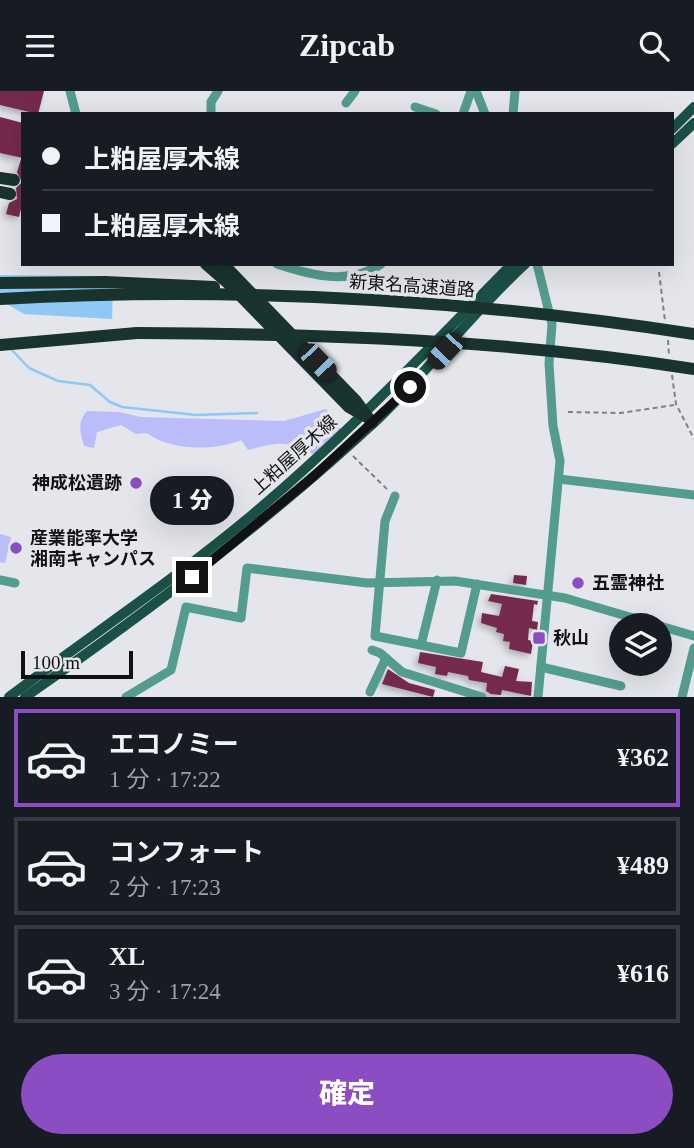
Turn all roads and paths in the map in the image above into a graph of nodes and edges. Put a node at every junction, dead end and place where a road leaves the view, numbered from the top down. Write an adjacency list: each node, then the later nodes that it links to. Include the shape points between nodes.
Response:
1 (70, 91): 9 (street)
2 (218, 91): 10 (street)
3 (355, 91): 6 (street)
4 (473, 91): 12 (street); 13 (street)
5 (514, 91): 14 (street)
6 (346, 103)
7 (415, 107): 11 (street)
8 (694, 107): 16 (main road)
9 (75, 112)
10 (211, 112)
11 (430, 112)
12 (464, 112)
13 (484, 112)
14 (513, 112)
15 (694, 123): 17 (main road)
16 (674, 127)
17 (674, 142)
18 (0, 178): 19 (highway)
19 (14, 180)
20 (208, 266): 29 (highway)
21 (225, 266): 29 (highway)
22 (285, 266): 23 (street, via 341,277 367,273)
23 (378, 266)
24 (519, 266): 37 (main road, 上粕屋厚木線)
25 (538, 266): 39 (street, via 552,324 549,363)
26 (0, 283): 28 (highway, bridge, via 148,283)
27 (0, 299): 28 (highway, 新東名高速道路, bridge, via 130,294)
28 (379, 300): 31 (highway, 新東名高速道路, bridge, via 579,318)
29 (257, 305): 37 (highway)
30 (137, 333): 32 (highway); 33 (highway); 34 (highway, bridge, via 407,339)
31 (694, 334)
32 (0, 338)
33 (0, 345)
34 (694, 369)
35 (676, 404): 36 (path, via 620,413)
36 (568, 412)
37 (369, 419): 50 (main road, 上粕屋厚木線)
38 (350, 452): 41 (path)
39 (559, 479): 40 (street); 47 (street)
40 (694, 495)
41 (395, 496): 45 (street, via 385,521)
42 (0, 580): 44 (street)
43 (437, 580): 45 (street); 46 (street); 52 (street)
44 (15, 583)
45 (380, 583): 52 (street, via 375,636); 63 (street, via 247,568 241,618 186,607 171,670)
46 (477, 584): 47 (street); 52 (street, via 461,653)
47 (545, 595): 48 (street); 56 (street)
48 (613, 613)
49 (672, 629): 51 (street)
50 (103, 636): 58 (main road, 上粕屋厚木線); 61 (main road, 上粕屋厚木線)
51 (694, 636)
52 (421, 645)
53 (694, 648): 66 (street)
54 (372, 650): 55 (street)
55 (386, 658): 59 (street); 60 (street, via 402,672)
56 (541, 667): 57 (street); 65 (street)
57 (621, 686)
58 (39, 692): 62 (main road, 上粕屋厚木線)
59 (370, 692)
60 (445, 692): 64 (street)
61 (9, 697)
62 (25, 697)
63 (126, 697)
64 (482, 697)
65 (538, 697)
66 (682, 697)

